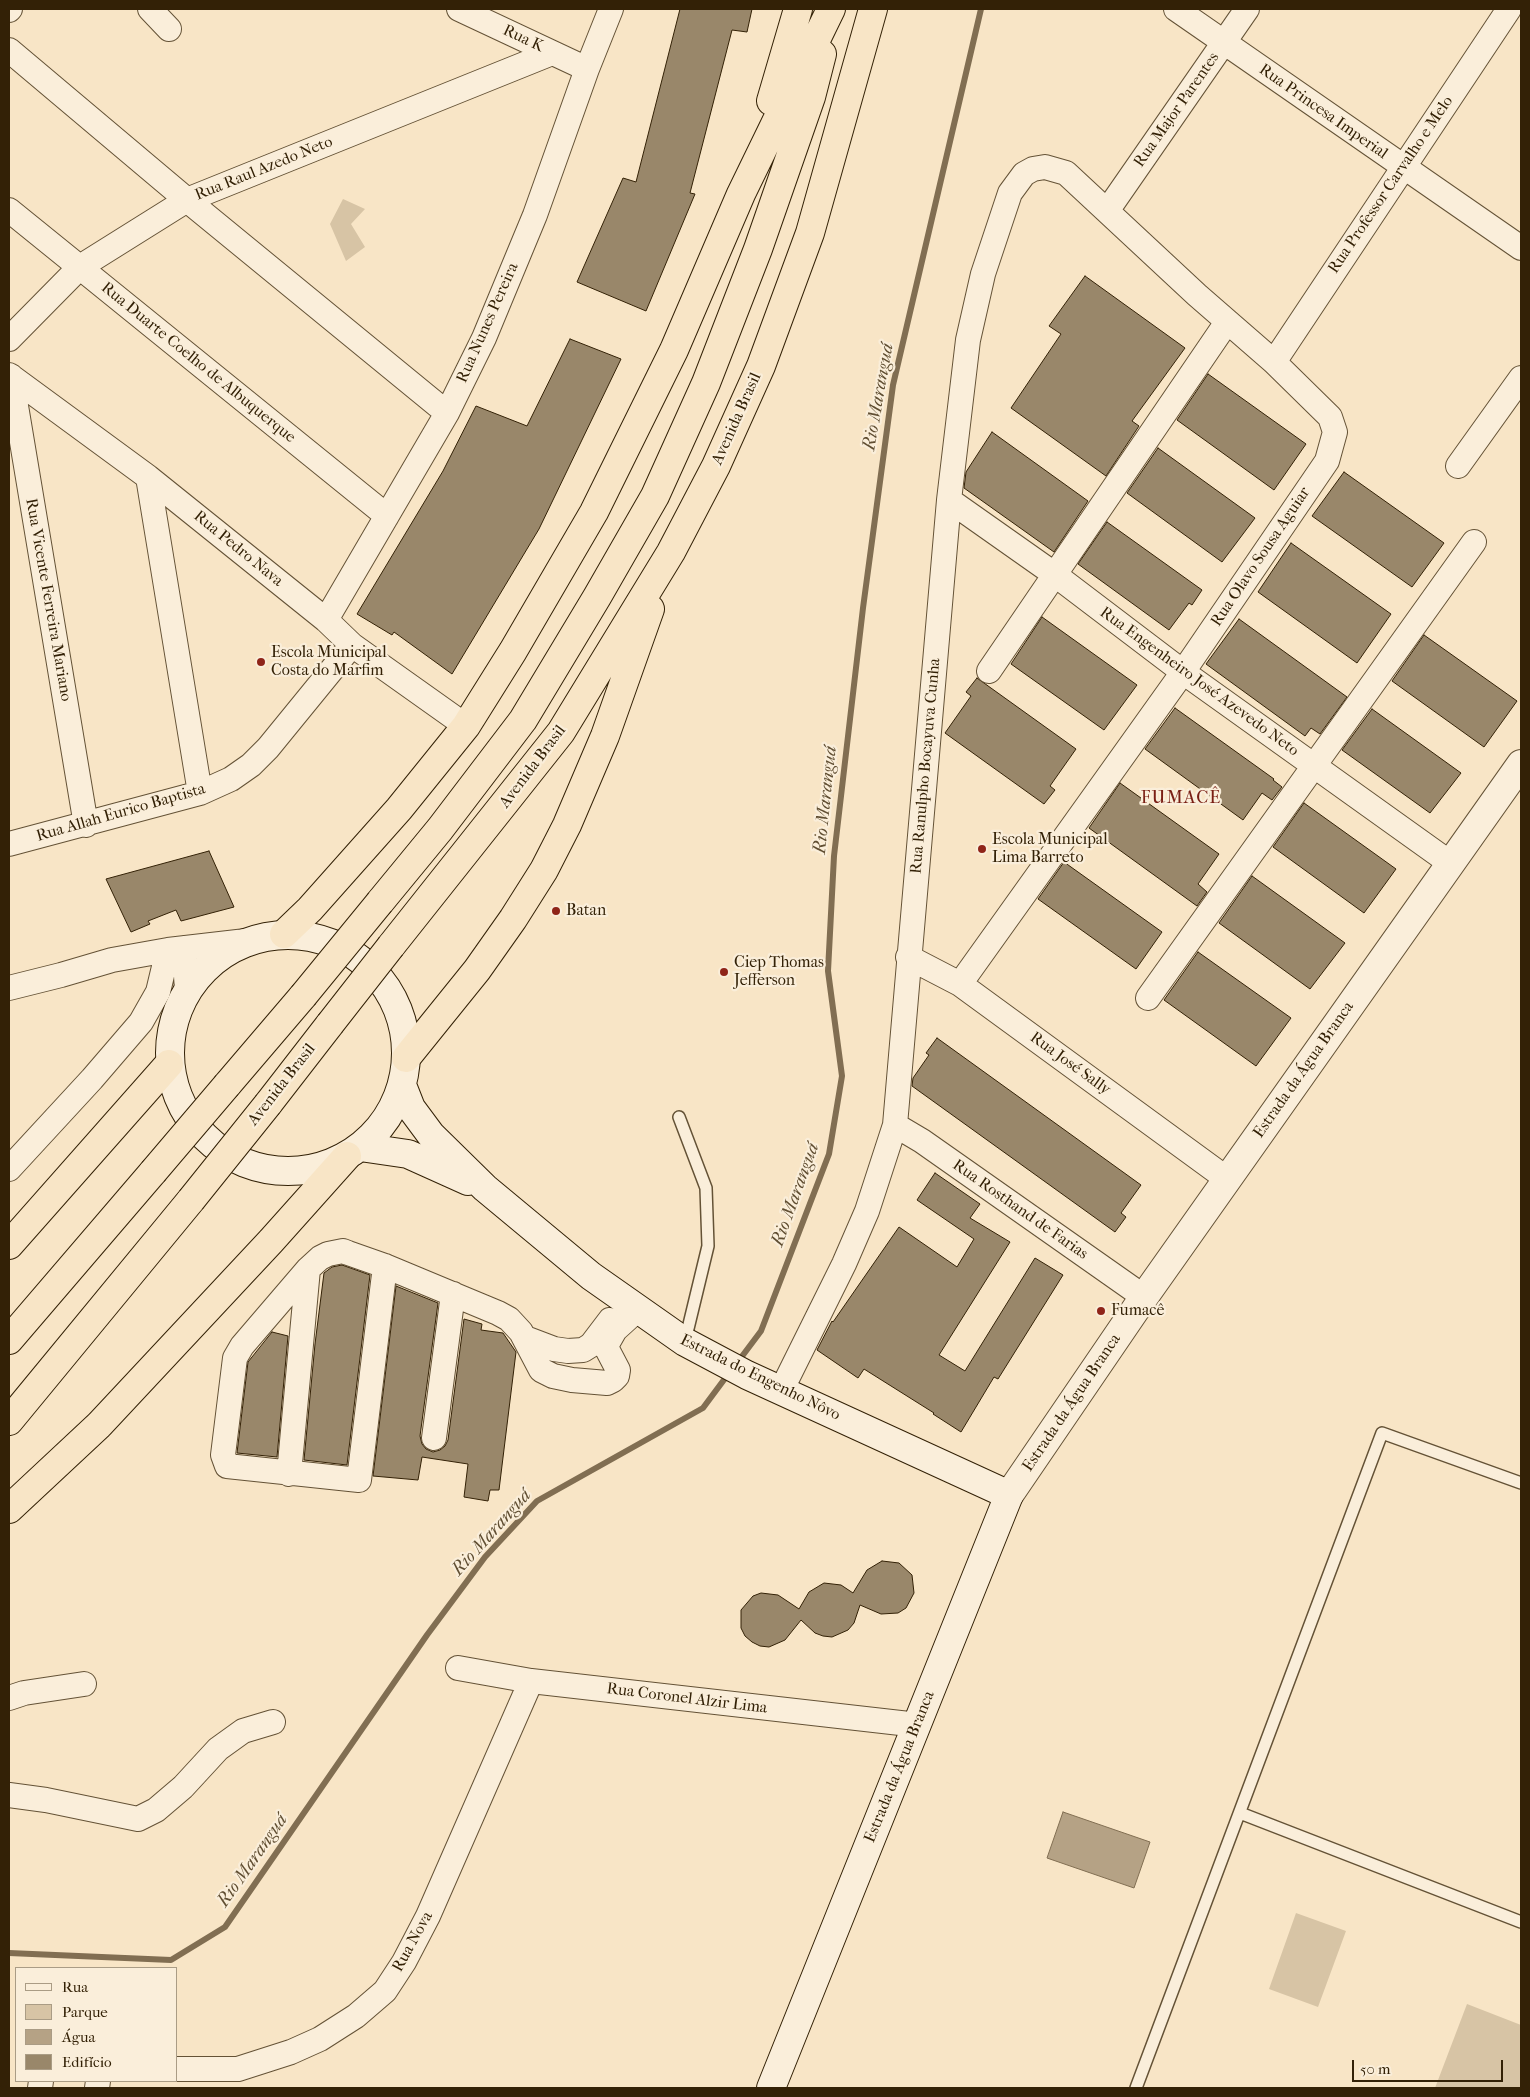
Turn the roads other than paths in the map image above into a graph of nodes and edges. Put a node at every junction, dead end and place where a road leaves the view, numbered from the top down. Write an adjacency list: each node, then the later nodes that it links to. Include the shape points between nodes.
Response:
1 (150, 9): 10 (street)
2 (459, 9): 13 (street, Rua K)
3 (611, 9): 14 (street, Rua Nunes Pereira)
4 (832, 9): 17 (highway); 71 (highway, bridge, via 811,97 758,249 706,383 655,496 523,720 380,902)
5 (873, 9): 34 (highway, Avenida Brasil, via 810,234 761,366 716,466)
6 (1176, 9): 11 (street, Rua Princesa Imperial)
7 (1247, 9): 11 (street, Rua Major Parentes)
8 (1509, 9): 15 (street, Rua Professor Carvalho e Melo)
9 (794, 10): 17 (highway, via 776,87)
10 (169, 29)
11 (1224, 42): 15 (street, Rua Princesa Imperial); 20 (street, Rua Major Parentes)
12 (9, 50): 18 (street)
13 (552, 53): 14 (street, Rua K); 18 (street, Rua Raul Azedo Neto)
14 (587, 69): 28 (street, Rua Nunes Pereira, via 531,224 484,338)
15 (1403, 167): 21 (street, Rua Princesa Imperial); 25 (street, Rua Professor Carvalho e Melo)
16 (1066, 173): 20 (street, Rua Olavo Sousa Aguiar); 31 (street, Rua Ranulpho Bocayuva Cunha, via 1045,167 1033,169 1024,174 1010,193 983,274 968,340)
17 (741, 194): 40 (highway, via 674,350 594,512)
18 (187, 200): 22 (street, Rua Raul Azedo Neto); 28 (street)
19 (9, 210): 22 (street, Rua Duarte Coelho de Albuquerque)
20 (1107, 210): 23 (street, Rua Olavo Sousa Aguiar)
21 (1521, 248)
22 (80, 267): 24 (street, Rua Raul Azedo Neto); 32 (street, Rua Duarte Coelho de Albuquerque)
23 (1227, 322): 25 (street, Rua Olavo Sousa Aguiar); 35 (street)
24 (9, 339)
25 (1274, 362): 39 (street, Rua Olavo Sousa Aguiar, via 1330,418 1335,432 1332,447 1327,460)
26 (10, 376): 30 (street, Rua Pedro Nava); 44 (street, Rua Vicente Ferreira Mariano)
27 (1521, 378): 29 (street)
28 (447, 413): 32 (street, Rua Nunes Pereira)
29 (1458, 466)
30 (148, 477): 36 (street, Rua Pedro Nava); 43 (street)
31 (949, 500): 35 (street, Rua Engenheiro José Azevedo Neto); 50 (street, Rua Ranulpho Bocayuva Cunha)
32 (387, 516): 36 (street, Rua Nunes Pereira)
33 (1474, 542): 42 (street)
34 (671, 552): 55 (highway, via 605,736 568,825 513,919 477,970); 74 (highway, Avenida Brasil, bridge, via 561,732 191,1200)
35 (1054, 574): 38 (street); 39 (street, Rua Engenheiro José Azevedo Neto)
36 (326, 620): 37 (street, Rua Pedro Nava)
37 (352, 644): 40 (street, Rua Pedro Nava); 43 (street, Rua Allah Eurico Baptista, via 251,765)
38 (989, 672)
39 (1183, 672): 42 (street, Rua Engenheiro José Azevedo Neto); 51 (street, Rua Olavo Sousa Aguiar)
40 (466, 726): 47 (highway, via 399,809)
41 (1521, 764): 46 (main road, Estrada da Água Branca)
42 (1313, 766): 46 (street, Rua Engenheiro José Azevedo Neto); 54 (street)
43 (200, 793): 44 (street, Rua Allah Eurico Baptista)
44 (86, 825): 45 (street, Rua Allah Eurico Baptista)
45 (9, 844)
46 (1450, 863): 62 (main road, Estrada da Água Branca)
47 (284, 934): 48 (main road); 55 (main road, via 323,939 358,956 385,984 402,1019)
48 (246, 941): 49 (street); 53 (main road, via 212,961)
49 (176, 949): 52 (street, via 112,960); 53 (street); 61 (street, via 158,992 140,1022 98,1073)
50 (908, 957): 51 (street, Rua José Sally); 59 (street, Rua Ranulpho Bocayuva Cunha)
51 (960, 984): 62 (street, Rua José Sally)
52 (9, 988)
53 (187, 990): 56 (main road, via 172,1026)
54 (1148, 998)
55 (406, 1058): 57 (main road)
56 (170, 1064): 60 (main road, via 176,1094 189,1120 209,1142 233,1159 261,1169 290,1172 319,1167); 64 (highway)
57 (402, 1085): 60 (main road, via 378,1129); 63 (main road, Estrada do Engenho Nôvo, via 412,1108 431,1135)
58 (679, 1117): 72 (lane, via 706,1188 708,1246)
59 (895, 1125): 68 (street, Rua Rosthand de Farias); 73 (street, Rua Ranulpho Bocayuva Cunha, via 867,1211)
60 (353, 1151): 63 (main road, Estrada do Engenho Nôvo, via 408,1154); 79 (highway, via 99,1425)
61 (9, 1169)
62 (1227, 1179): 68 (main road, Estrada da Água Branca)
63 (485, 1188): 69 (main road, Estrada do Engenho Nôvo)
64 (9, 1245)
65 (384, 1266): 66 (street, via 343,1251 320,1258); 67 (street); 76 (street, via 359,1480)
66 (308, 1269): 76 (street); 76 (street, via 235,1358 223,1455 227,1466)
67 (453, 1294): 70 (street, via 509,1319); 75 (street)
68 (1144, 1296): 78 (main road, Estrada da Água Branca)
69 (630, 1305): 70 (street, via 583,1350 554,1349); 70 (street, via 607,1344 618,1370 617,1376 607,1383 546,1374); 72 (main road, Estrada do Engenho Nôvo)
70 (525, 1338)
71 (9, 1340)
72 (685, 1342): 73 (main road, Estrada do Engenho Nôvo)
73 (781, 1391): 78 (main road, Estrada do Engenho Nôvo)
74 (9, 1421)
75 (434, 1438)
76 (289, 1474)
77 (1521, 1483): 87 (lane, via 1382,1433)
78 (1009, 1495): 85 (main road, Estrada da Água Branca)
79 (9, 1510)
80 (458, 1668): 81 (street, Rua Coronel Alzir Lima)
81 (531, 1681): 85 (street, Rua Coronel Alzir Lima); 89 (street, Rua Nova, via 428,1916 384,1992 356,2016 291,2052 238,2069)
82 (84, 1684): 83 (street)
83 (9, 1698)
84 (273, 1722): 86 (street, via 243,1731 156,1810 138,1819)
85 (918, 1725): 90 (main road, Estrada da Água Branca)
86 (9, 1795)
87 (1240, 1813): 88 (lane); 91 (lane)
88 (1521, 1922)
89 (178, 2069)
90 (771, 2088)
91 (1136, 2088)

